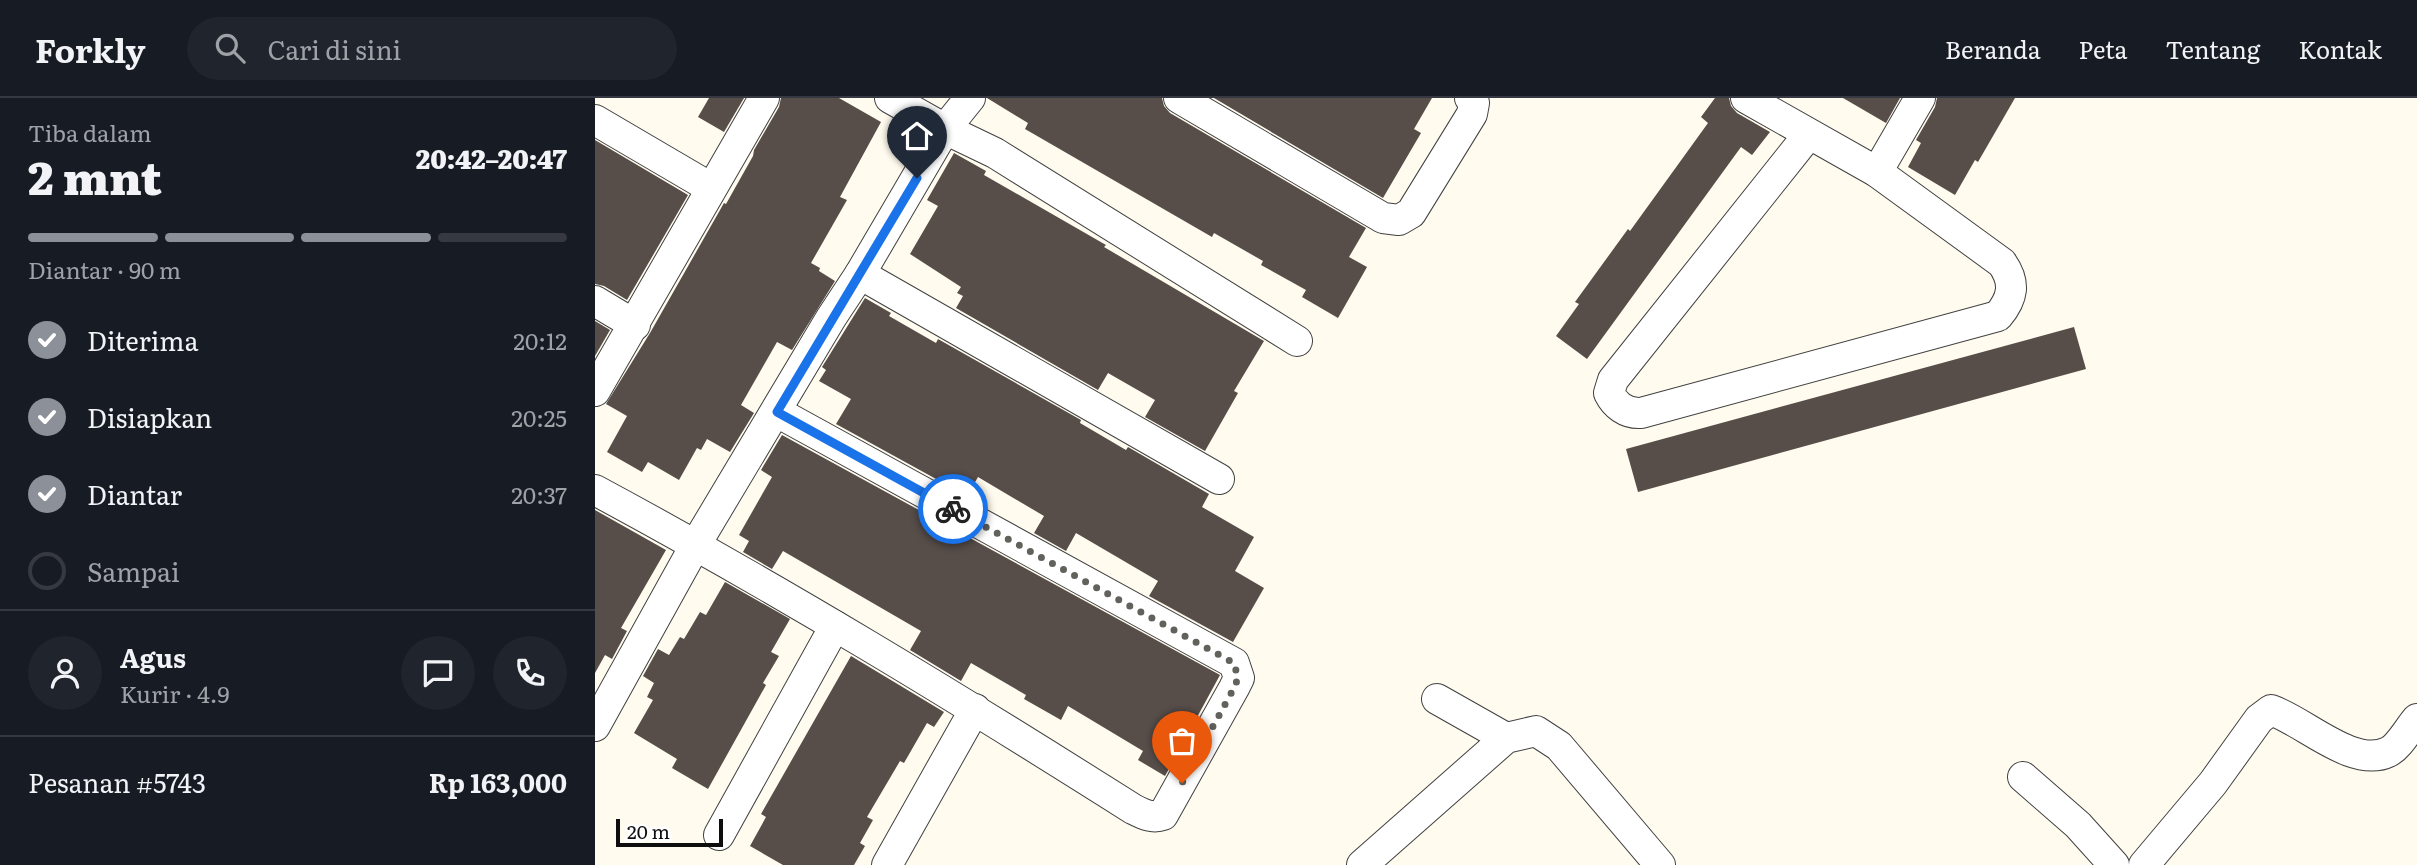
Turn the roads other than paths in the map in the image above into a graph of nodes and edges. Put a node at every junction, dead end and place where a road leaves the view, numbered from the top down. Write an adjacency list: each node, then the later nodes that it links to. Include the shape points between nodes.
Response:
1 (764, 98): 12 (street)
2 (890, 98): 9 (street)
3 (970, 98): 9 (street)
4 (1179, 98): 5 (street, via 1383,218 1399,220 1412,214 1472,114)
5 (1470, 98)
6 (1746, 98): 10 (street)
7 (1920, 98): 11 (street)
8 (595, 120): 12 (street)
9 (946, 130): 13 (street); 16 (street, via 995,153)
10 (1809, 134): 11 (street); 11 (street, via 1613,380 1609,393 1617,405 1640,413 1998,316 2009,303 2011,291 2009,273 2002,263)
11 (1877, 172)
12 (711, 188): 15 (street)
13 (860, 274): 18 (street); 19 (street)
14 (595, 301): 15 (street)
15 (635, 325): 17 (street)
16 (1297, 341)
17 (595, 391)
18 (777, 412): 21 (street); 24 (street, via 1228,659 1238,670 1234,688 1169,807 1156,817 1133,809)
19 (1219, 479)
20 (595, 490): 21 (street)
21 (696, 544): 22 (street); 26 (street)
22 (835, 626): 24 (street); 29 (street)
23 (1437, 699): 27 (street)
24 (975, 709): 30 (street)
25 (2417, 719): 34 (street, via 2391,752 2376,755 2333,744 2271,710 2259,719)
26 (595, 726)
27 (1506, 738): 31 (street); 32 (street, via 1536,730 1559,747)
28 (2023, 777): 33 (street, via 2071,818)
29 (719, 835)
30 (887, 865)
31 (1362, 865)
32 (1660, 865)
33 (2115, 865)
34 (2144, 865)

